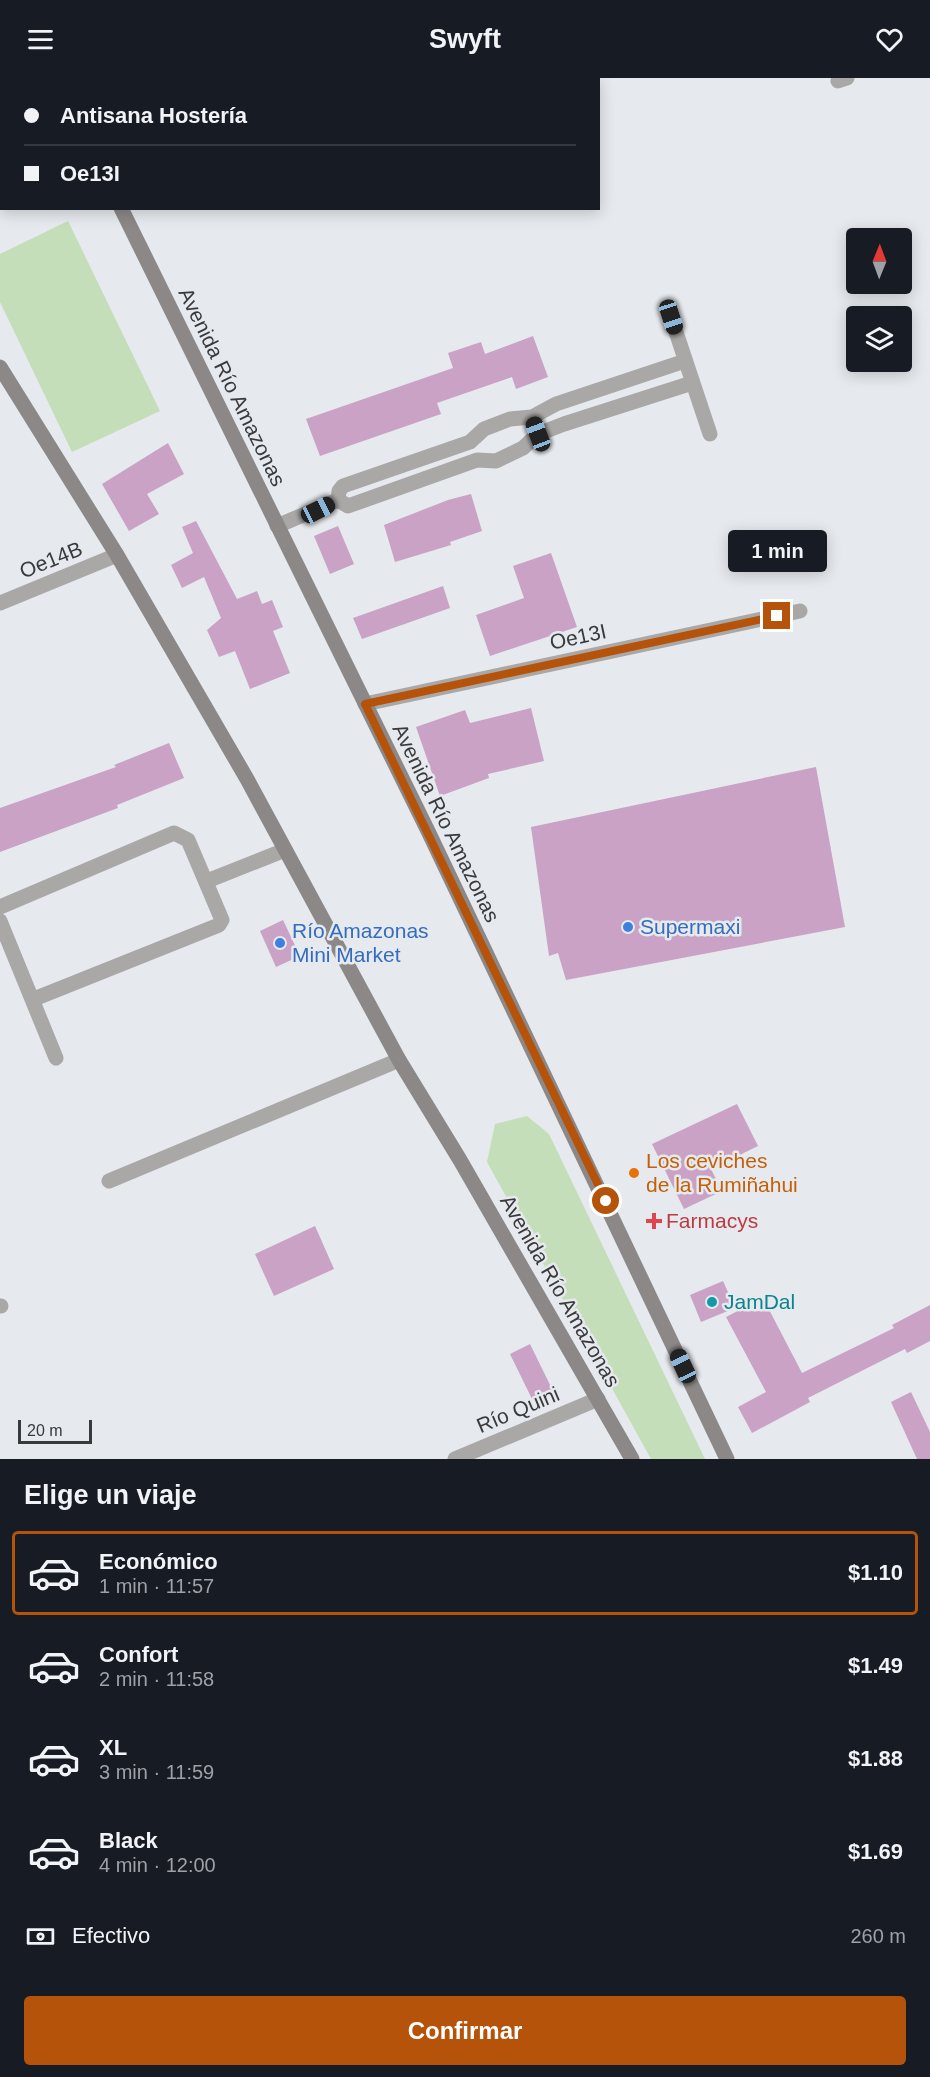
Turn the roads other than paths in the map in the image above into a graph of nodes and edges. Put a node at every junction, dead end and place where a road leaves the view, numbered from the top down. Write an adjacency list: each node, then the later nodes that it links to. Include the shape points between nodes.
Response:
1 (122, 210): 16 (main road, Avenida Río Amazonas)
2 (671, 317): 3 (street)
3 (685, 360): 5 (street); 6 (street)
4 (0, 367): 17 (main road, Avenida Río Amazonas)
5 (692, 383): 7 (street); 10 (street)
6 (596, 391): 7 (street); 8 (street, via 556,404)
7 (603, 411): 9 (street)
8 (532, 417): 9 (street); 11 (street, via 510,419 484,429)
9 (538, 434): 12 (street, via 523,448 495,461)
10 (710, 434)
11 (470, 442): 12 (street); 13 (street)
12 (477, 460): 14 (street)
13 (399, 467): 14 (street); 15 (street, via 343,486)
14 (404, 486): 15 (street, via 348,506)
15 (338, 500): 16 (street)
16 (277, 526): 20 (main road, Avenida Río Amazonas)
17 (117, 555): 18 (street, Oe14B); 21 (main road, Avenida Río Amazonas)
18 (0, 603)
19 (800, 611): 20 (street, Oe13I)
20 (365, 704): 32 (main road, Avenida Río Amazonas)
21 (285, 850): 22 (street); 27 (main road, Avenida Río Amazonas)
22 (207, 881): 23 (street, via 188,840 174,833); 25 (street, via 222,920 220,924)
23 (0, 907)
24 (0, 921): 25 (street)
25 (34, 999): 26 (street)
26 (56, 1058)
27 (399, 1060): 28 (street); 29 (main road, Avenida Río Amazonas)
28 (109, 1180)
29 (598, 1399): 30 (street, Río Quini); 31 (main road, Avenida Río Amazonas)
30 (455, 1459)
31 (632, 1459)
32 (727, 1459)

